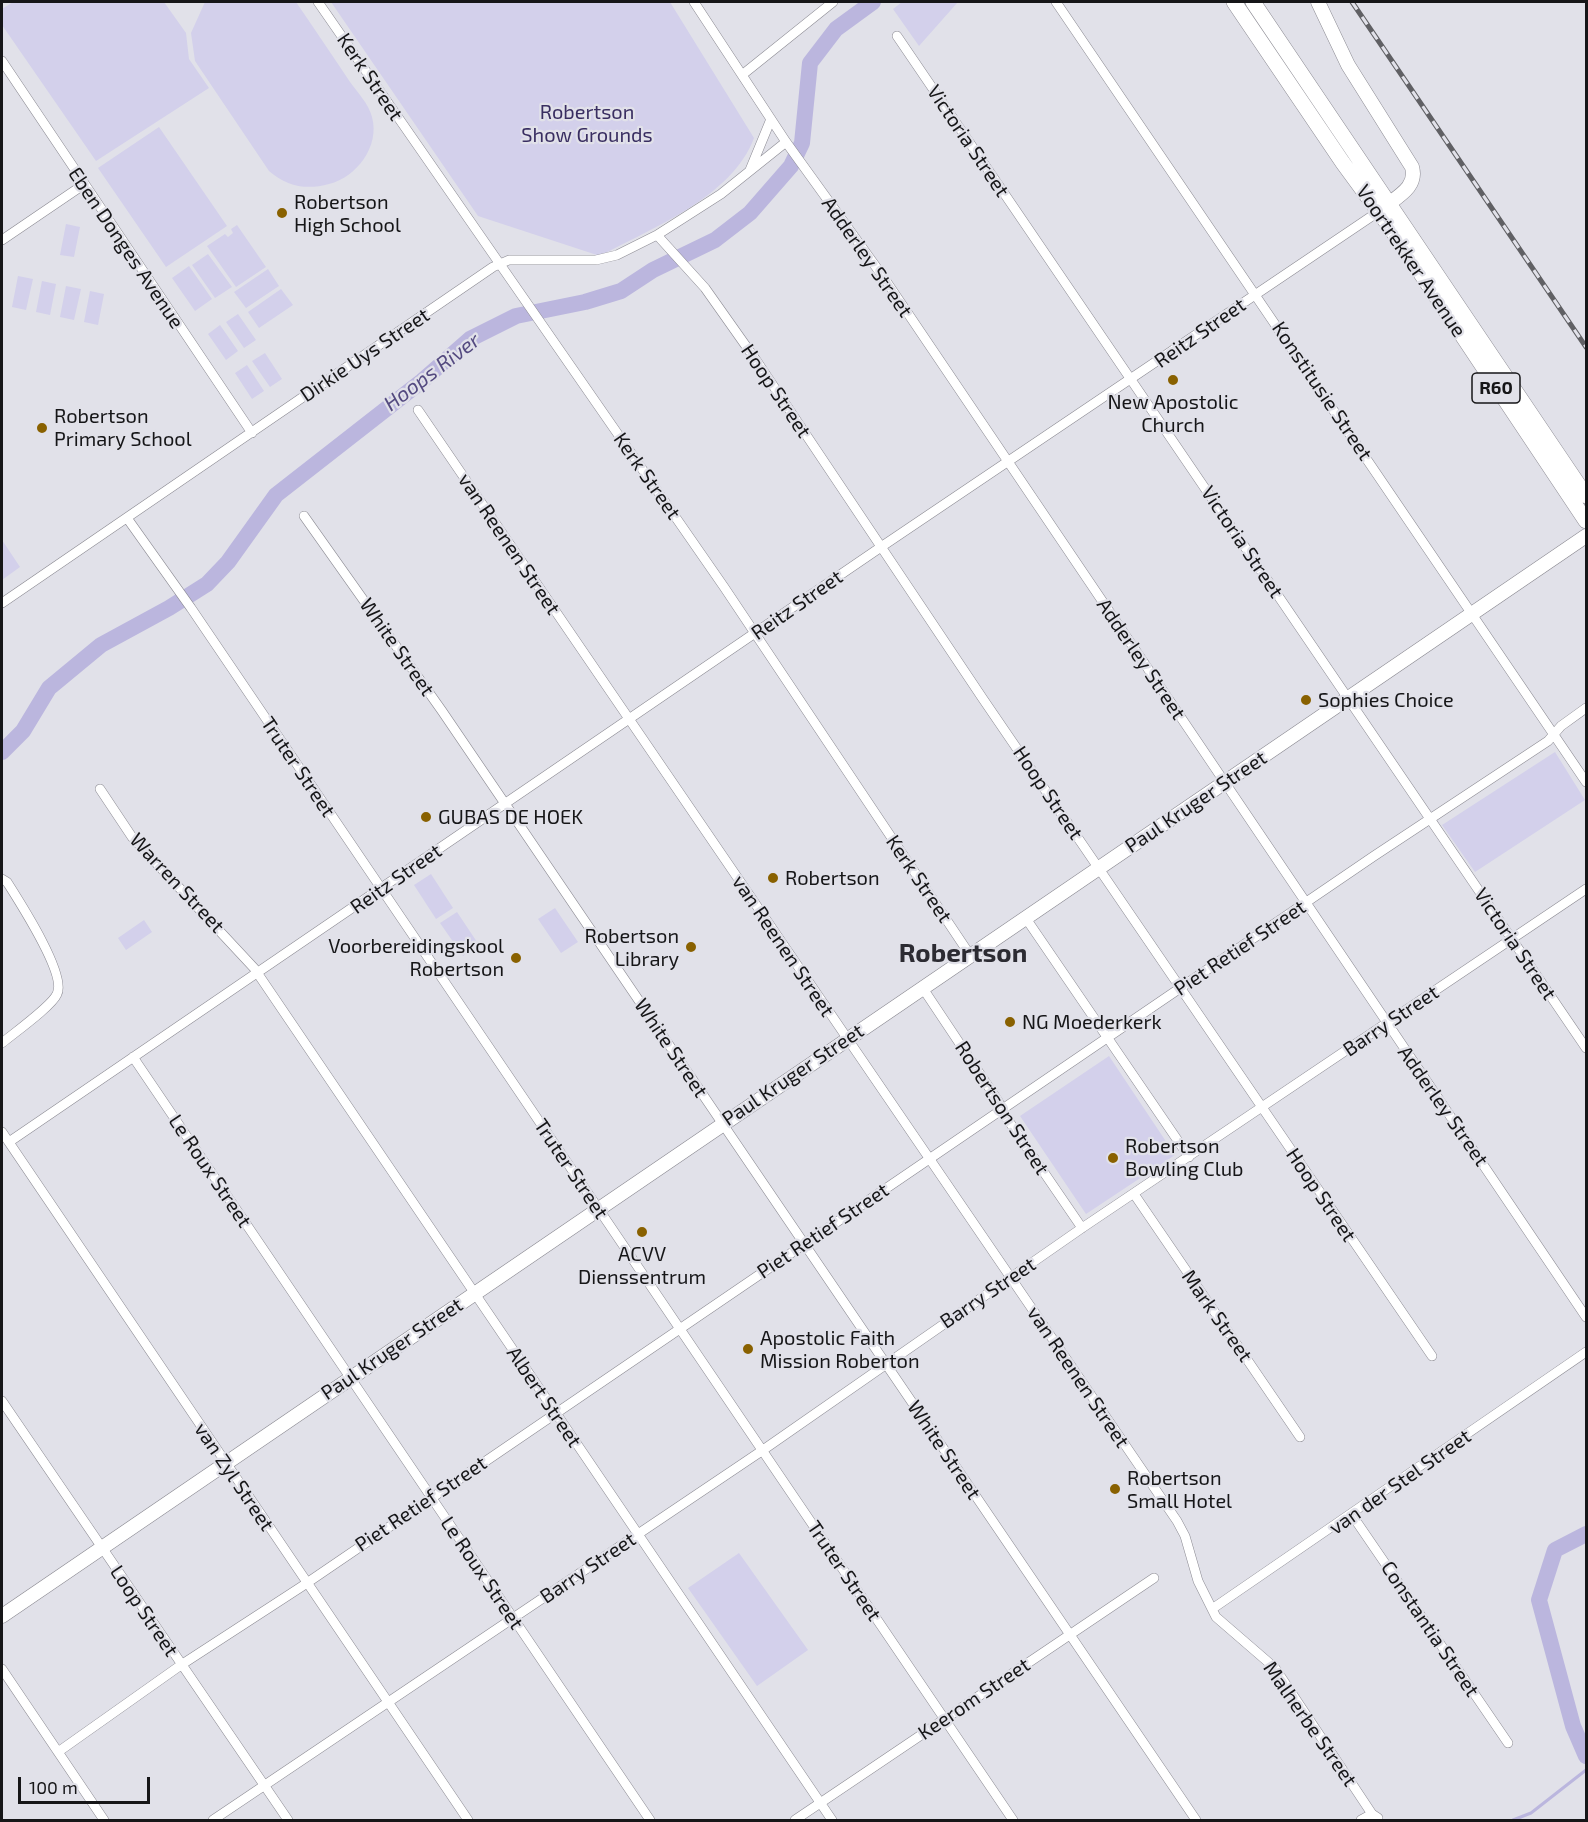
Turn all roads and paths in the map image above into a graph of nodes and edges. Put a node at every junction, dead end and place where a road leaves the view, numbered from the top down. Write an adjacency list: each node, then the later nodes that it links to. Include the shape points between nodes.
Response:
1 (318, 2): 23 (street, Kerk Street)
2 (694, 2): 10 (street, Adderley Street)
3 (833, 2): 10 (street)
4 (1056, 2): 24 (street, Konstitusie Street)
5 (1234, 2): 12 (main road, Voortrekker Avenue / R60)
6 (1253, 2): 11 (main road, Voortrekker Avenue / R60)
7 (1318, 2): 19 (street, Reitz Street, via 1348,65 1412,167 1410,186)
8 (897, 36): 25 (street, Victoria Street)
9 (2, 61): 18 (street, Eben Donges Avenue)
10 (742, 75): 13 (street, Adderley Street)
11 (1309, 82): 12 (main road); 14 (main road, Voortrekker Avenue / R60)
12 (1295, 93): 16 (main road, Voortrekker Avenue / R60)
13 (771, 119): 15 (street, Adderley Street); 17 (street, Dirkie Uys Street)
14 (1344, 133): 16 (main road); 19 (main road, Voortrekker Avenue / R60)
15 (786, 142): 17 (street, Dirkie Uys Street); 28 (street, Adderley Street, via 884,278)
16 (1328, 142): 20 (main road, Voortrekker Avenue / R60)
17 (750, 170): 21 (street, Dirkie Uys Street, via 721,194)
18 (83, 184): 22 (street); 27 (street, Eben Donges Avenue)
19 (1390, 202): 20 (street, Reitz Street); 29 (main road, Voortrekker Avenue / R60)
20 (1378, 212): 24 (street, Reitz Street); 32 (main road, Voortrekker Avenue / R60)
21 (657, 235): 23 (street, Dirkie Uys Street, via 606,259); 34 (street, Hoop Street, via 690,271 758,363)
22 (2, 240)
23 (499, 263): 27 (street, Dirkie Uys Street); 37 (street, Kerk Street)
24 (1256, 293): 25 (street, Reitz Street); 36 (street, Konstitusie Street)
25 (1132, 380): 28 (street, Reitz Street); 38 (street, Victoria Street)
26 (418, 410): 40 (street, van Reenen Street)
27 (252, 433): 31 (street, Dirkie Uys Street)
28 (1007, 463): 34 (street, Reitz Street); 43 (street, Adderley Street)
29 (1587, 496)
30 (304, 516): 45 (street, White Street)
31 (127, 518): 35 (street, Dirkie Uys Street); 49 (street, Truter Street)
32 (1587, 521)
33 (1587, 536): 36 (street, Paul Kruger Street)
34 (881, 547): 37 (street, Reitz Street); 47 (street, Hoop Street)
35 (2, 603)
36 (1472, 613): 38 (street, Paul Kruger Street); 41 (street, Konstitusie Street)
37 (755, 635): 40 (street, Reitz Street); 54 (street, Kerk Street)
38 (1348, 699): 43 (street, Paul Kruger Street); 46 (street, Victoria Street)
39 (1587, 708): 41 (street, Piet Retief Street)
40 (629, 721): 45 (street, Reitz Street); 60 (street, van Reenen Street)
41 (1553, 734): 42 (street, Konstitusie Street); 46 (street, Piet Retief Street)
42 (1587, 782)
43 (1224, 784): 47 (street, Paul Kruger Street); 51 (street, Adderley Street)
44 (100, 789): 55 (street, Warren Street, via 132,837)
45 (504, 804): 49 (street, Reitz Street); 66 (street, White Street)
46 (1430, 819): 51 (street, Piet Retief Street); 53 (street, Victoria Street)
47 (1099, 868): 52 (street, Paul Kruger Street); 57 (street, Hoop Street)
48 (2, 879): 61 (street, via 39,939 59,984 57,997)
49 (381, 889): 55 (street, Reitz Street); 72 (street, Truter Street)
50 (1587, 889): 53 (street, Barry Street)
51 (1306, 903): 57 (street, Piet Retief Street); 58 (street, Adderley Street)
52 (1025, 917): 54 (street, Paul Kruger Street); 59 (street)
53 (1512, 939): 58 (street, Barry Street); 62 (street, Victoria Street)
54 (970, 955): 56 (street, Paul Kruger Street)
55 (258, 974): 63 (street, Reitz Street); 76 (street, Albert Street)
56 (922, 987): 60 (street, Paul Kruger Street); 65 (street, Robertson Street)
57 (1181, 988): 59 (street, Piet Retief Street); 64 (street, Hoop Street)
58 (1386, 1023): 64 (street, Barry Street); 77 (street, Adderley Street)
59 (1109, 1037): 65 (street, Piet Retief Street); 69 (street)
60 (846, 1039): 66 (street, Paul Kruger Street); 70 (street, van Reenen Street)
61 (2, 1043)
62 (1587, 1048)
63 (133, 1057): 68 (street, Reitz Street); 82 (street, Le Roux Street)
64 (1262, 1108): 69 (street, Barry Street); 80 (street, Hoop Street)
65 (1002, 1109): 70 (street, Piet Retief Street); 73 (street, Robertson Street)
66 (722, 1123): 72 (street, Paul Kruger Street); 74 (street, White Street)
67 (2, 1132): 68 (street, van Zyl Street)
68 (9, 1142): 87 (street, van Zyl Street)
69 (1189, 1157): 71 (street, Barry Street)
70 (929, 1160): 74 (street, Piet Retief Street); 75 (street, van Reenen Street)
71 (1134, 1194): 73 (street, Barry Street); 85 (street, Mark Street)
72 (598, 1208): 76 (street, Paul Kruger Street); 78 (street, Truter Street)
73 (1082, 1228): 75 (street, Barry Street)
74 (803, 1244): 78 (street, Piet Retief Street); 81 (street, White Street)
75 (1010, 1278): 81 (street, Barry Street); 94 (street, van Reenen Street, via 1177,1521)
76 (473, 1293): 82 (street, Paul Kruger Street); 84 (street, Albert Street)
77 (1587, 1317)
78 (679, 1328): 84 (street, Piet Retief Street); 86 (street, Truter Street)
79 (1587, 1352): 89 (street, van der Stel Street)
80 (1432, 1356)
81 (886, 1364): 86 (street, Barry Street); 97 (street, White Street)
82 (350, 1377): 87 (street, Paul Kruger Street); 88 (street, Le Roux Street)
83 (2, 1401): 91 (street, Loop Street)
84 (555, 1413): 88 (street, Piet Retief Street); 90 (street, Albert Street)
85 (1300, 1437)
86 (763, 1450): 90 (street, Barry Street); 101 (street, Truter Street)
87 (224, 1462): 91 (street, Paul Kruger Street); 93 (street, van Zyl Street)
88 (431, 1497): 93 (street, Piet Retief Street); 96 (street, Le Roux Street)
89 (1352, 1515): 94 (street, van der Stel Street); 102 (street, Constantia Street)
90 (638, 1535): 96 (street, Barry Street); 105 (street, Albert Street)
91 (100, 1547): 95 (street, Paul Kruger Street); 98 (street, Loop Street)
92 (1154, 1578): 97 (street, Keerom Street)
93 (306, 1583): 98 (street, Piet Retief Street); 100 (street, van Zyl Street)
94 (1212, 1609): 115 (street, Malherbe Street, via 1224,1625 1275,1668 1375,1816)
95 (2, 1616)
96 (513, 1619): 100 (street, Barry Street); 110 (street, Le Roux Street)
97 (1070, 1634): 101 (street, Keerom Street); 114 (street, White Street)
98 (181, 1665): 103 (street, Piet Retief Street); 104 (street, Loop Street)
99 (2, 1670): 103 (street)
100 (388, 1702): 104 (street, Barry Street); 109 (street, van Zyl Street)
101 (945, 1719): 105 (street, Keerom Street); 113 (street, Truter Street)
102 (1508, 1743)
103 (58, 1752): 106 (street)
104 (264, 1786): 107 (street, Barry Street); 108 (street, Loop Street)
105 (820, 1804): 111 (street, Keerom Street); 112 (street, Albert Street)
106 (104, 1821)
107 (213, 1821)
108 (288, 1821)
109 (468, 1821)
110 (650, 1821)
111 (795, 1821)
112 (832, 1821)
113 (1013, 1821)
114 (1196, 1821)
115 (1361, 1821)

